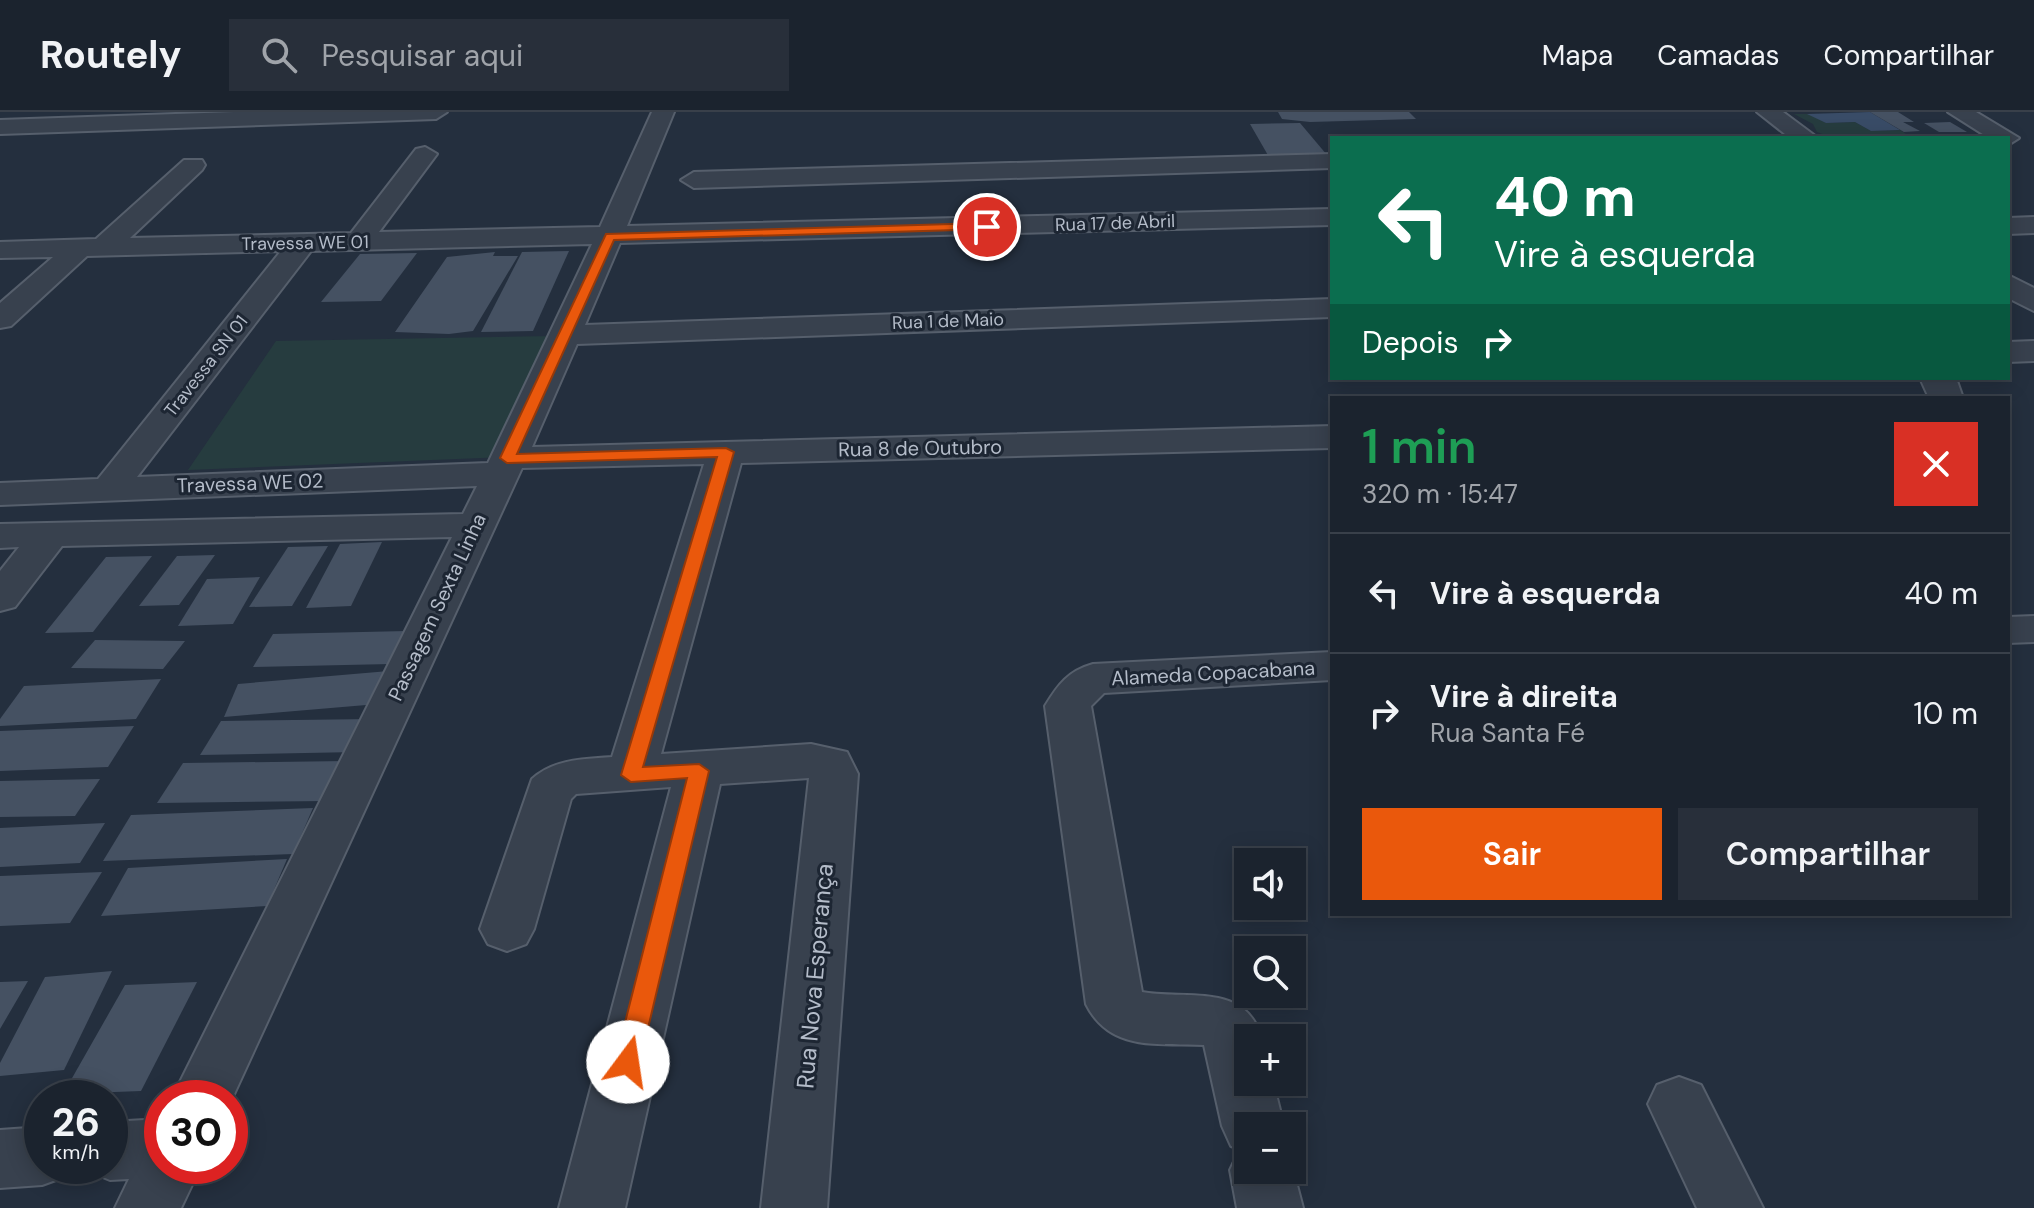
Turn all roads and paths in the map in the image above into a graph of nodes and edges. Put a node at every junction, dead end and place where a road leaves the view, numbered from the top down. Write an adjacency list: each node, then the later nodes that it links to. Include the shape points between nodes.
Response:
1 (436, 112): 5 (street)
2 (663, 112): 15 (street, Passagem Sexta Linha)
3 (1768, 112): 6 (street)
4 (1959, 112): 7 (street)
5 (0, 127)
6 (1803, 136)
7 (2006, 136)
8 (425, 154): 16 (street)
9 (1330, 161): 11 (street)
10 (193, 165): 18 (street)
11 (694, 180)
12 (1330, 217): 15 (street, Rua 17 de Abril)
13 (2034, 225): 14 (street)
14 (2010, 226)
15 (610, 236): 16 (street, Travessa WE 01); 24 (street, Passagem Sexta Linha)
16 (358, 242): 17 (street, Travessa WE 01)
17 (302, 243): 18 (street, Travessa WE 01); 30 (street, Travessa SN 01)
18 (92, 248): 19 (street, Travessa WE 01); 23 (street)
19 (0, 250)
20 (2010, 285): 21 (street)
21 (2034, 302)
22 (1330, 308): 24 (street, Rua 1 de Maio)
23 (0, 319)
24 (564, 335): 29 (street, Passagem Sexta Linha)
25 (2034, 351): 26 (street)
26 (2010, 352)
27 (1330, 437): 28 (street, Rua 8 de Outubro)
28 (726, 452): 29 (street, Rua 8 de Outubro); 40 (street)
29 (504, 466): 30 (street, Travessa WE 02); 32 (street, Passagem Sexta Linha)
30 (110, 488): 31 (street, Travessa WE 02)
31 (0, 494)
32 (476, 525): 33 (street); 42 (street, Passagem Sexta Linha)
33 (51, 534): 34 (street); 35 (street)
34 (0, 536)
35 (0, 598)
36 (2034, 629): 37 (street)
37 (2010, 630)
38 (1330, 666): 44 (street, Alameda Copacabana, via 1093,679 1068,706 1115,1004 1130,1017 1217,1021 1230,1030)
39 (699, 771): 40 (street); 50 (street); 51 (street, Rua Nova Esperança, via 811,761 830,764 834,774)
40 (631, 775): 41 (street, via 574,777 549,791)
41 (507, 929)
42 (211, 1080)
43 (1679, 1104): 53 (street)
44 (1250, 1112)
45 (24, 1157): 46 (street)
46 (0, 1159)
47 (160, 1184): 49 (street)
48 (1265, 1184): 52 (street)
49 (148, 1208)
50 (592, 1208)
51 (794, 1208)
52 (1270, 1208)
53 (1730, 1208)

